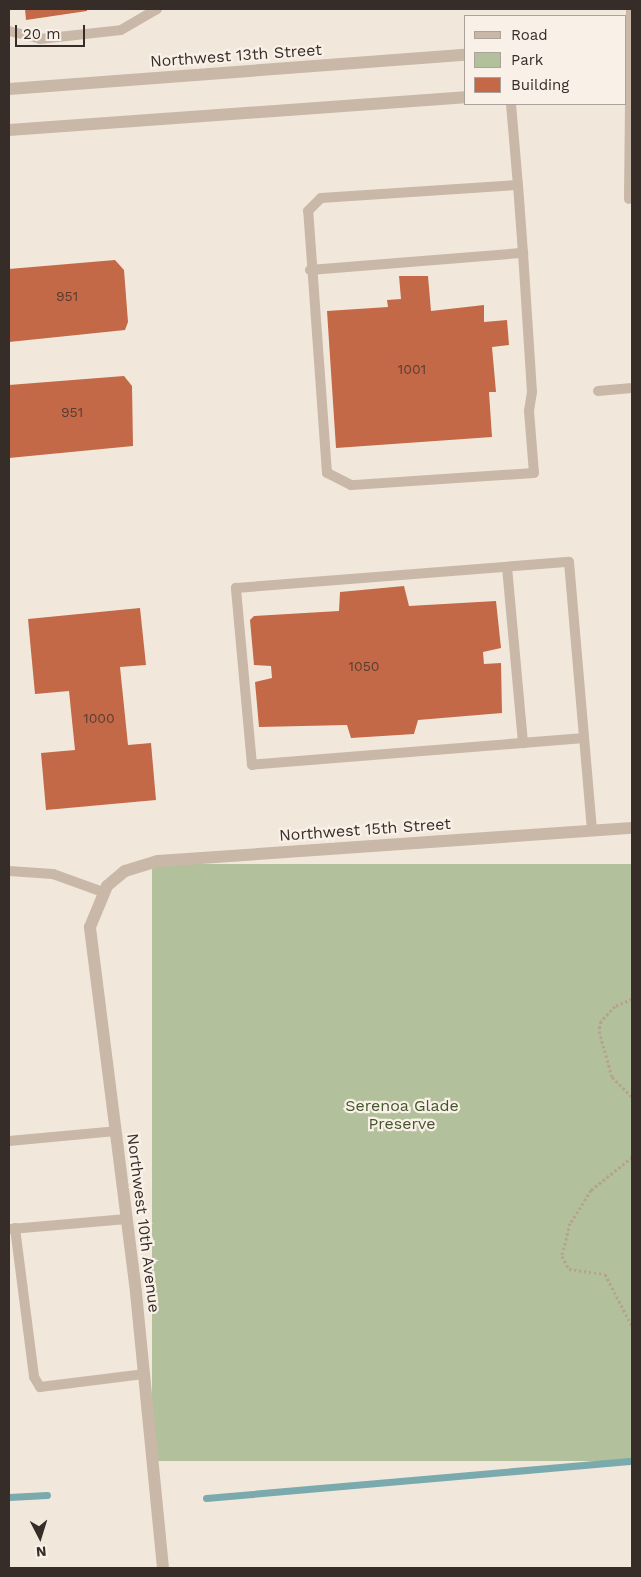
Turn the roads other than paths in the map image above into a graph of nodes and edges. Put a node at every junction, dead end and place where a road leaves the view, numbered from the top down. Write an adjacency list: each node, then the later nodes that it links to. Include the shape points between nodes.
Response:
1 (157, 9): 3 (lane, via 121,30 40,39)
2 (631, 9): 4 (lane)
3 (9, 31)
4 (629, 43): 6 (lane)
5 (463, 55): 7 (street, Northwest 13th Street)
6 (629, 85): 11 (lane)
7 (9, 89)
8 (463, 97): 10 (street)
9 (511, 105): 12 (lane)
10 (9, 130)
11 (630, 139): 13 (lane)
12 (518, 185): 14 (lane); 15 (lane, via 321,198 308,211)
13 (629, 199)
14 (523, 253): 15 (lane); 15 (lane, via 534,473 350,485 327,473)
15 (310, 270)
16 (632, 388): 17 (lane)
17 (598, 391)
18 (507, 567): 19 (lane, via 569,562); 20 (lane); 20 (lane, via 236,588 252,765)
19 (584, 738): 20 (lane); 22 (lane)
20 (524, 743)
21 (632, 828): 22 (street, Northwest 15th Street)
22 (592, 831): 24 (street, Northwest 15th Street, via 158,861 125,871)
23 (9, 871): 24 (lane, via 53,874)
24 (105, 889): 25 (street, Northwest 10th Avenue, via 90,927)
25 (116, 1131): 26 (lane); 27 (street, Northwest 10th Avenue)
26 (9, 1142)
27 (127, 1219): 28 (lane); 29 (street, Northwest 10th Avenue)
28 (12, 1228): 29 (lane, via 34,1377 40,1387)
29 (145, 1374): 30 (street, Northwest 10th Avenue)
30 (163, 1568)

